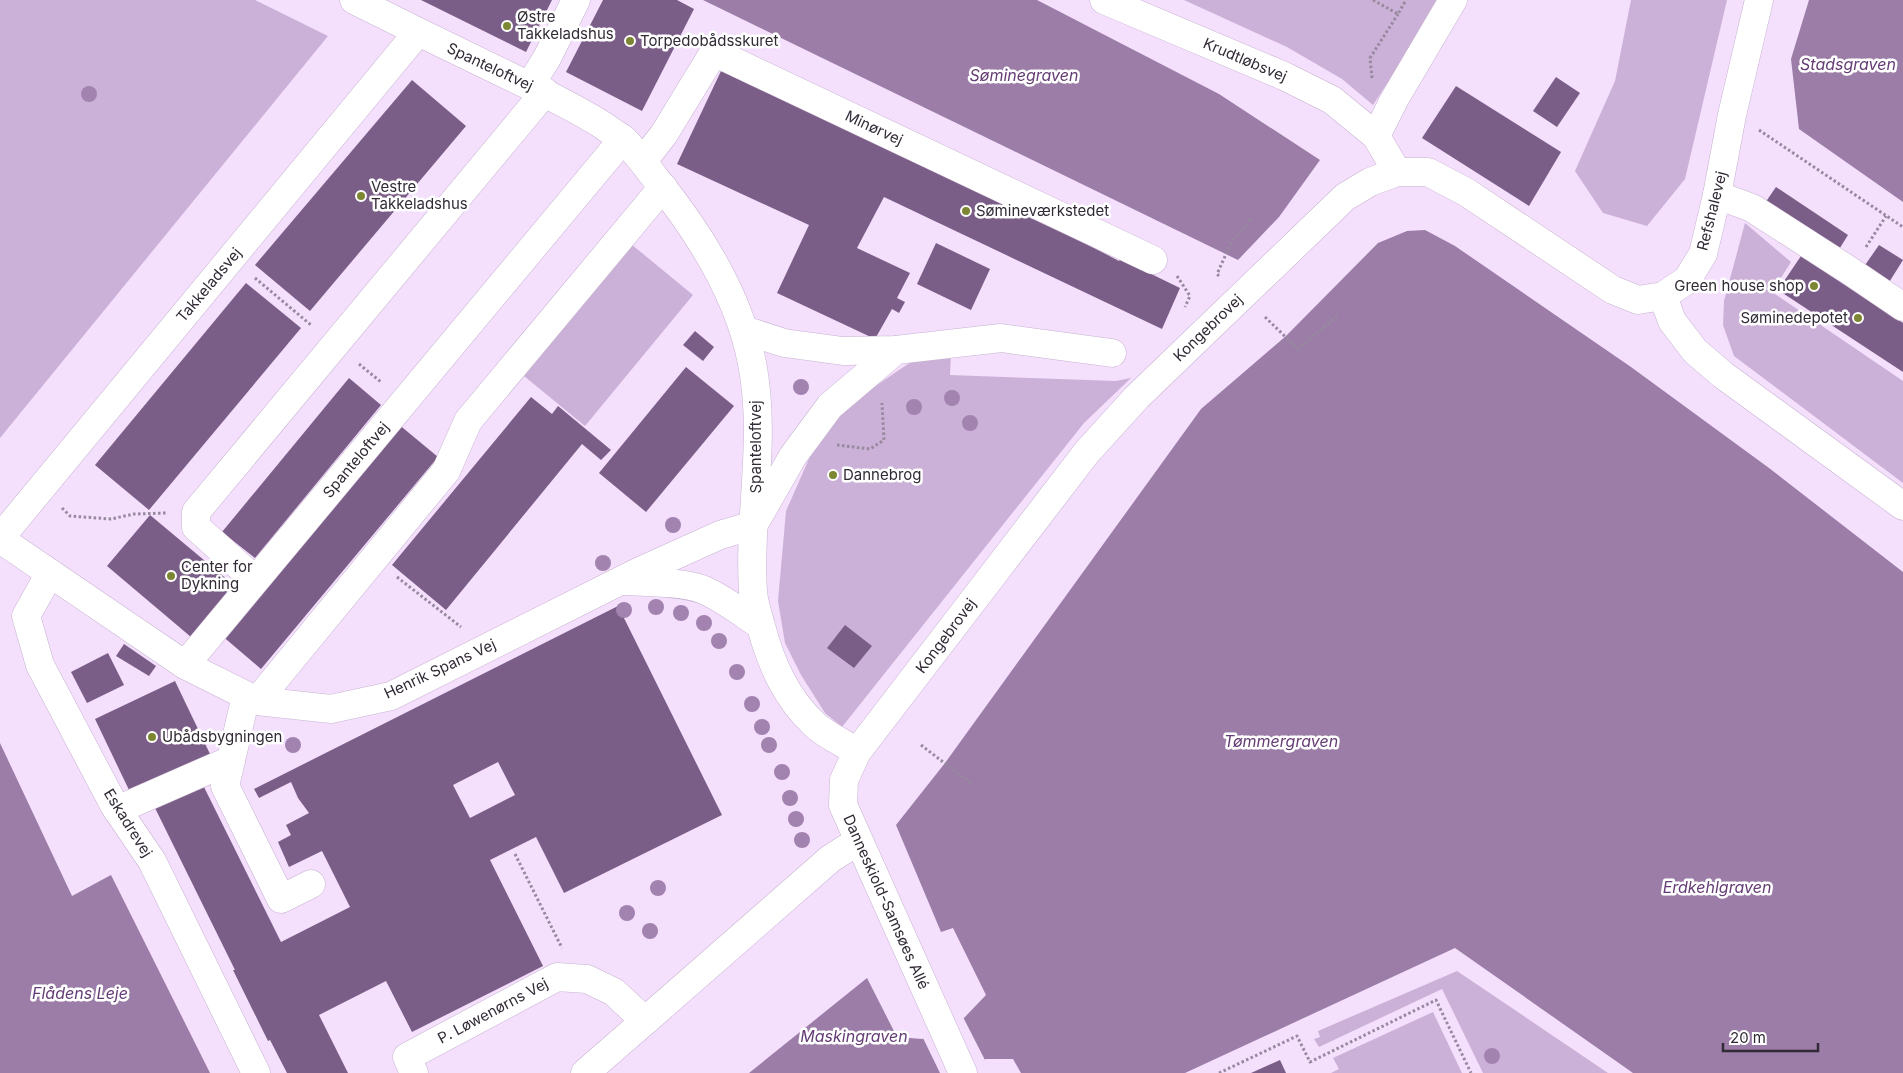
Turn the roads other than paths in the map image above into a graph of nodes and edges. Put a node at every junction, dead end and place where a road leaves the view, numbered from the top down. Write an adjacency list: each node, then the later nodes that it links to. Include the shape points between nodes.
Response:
1 (354, 0): 6 (street, Spanteloftvej)
2 (576, 0): 7 (street, via 546,58)
3 (1104, 0): 8 (street, Krudtløbsvej, via 1284,76 1332,100)
4 (1453, 0): 8 (street)
5 (1759, 0): 13 (street, Refshalevej)
6 (418, 32): 7 (street, Spanteloftvej); 22 (street, Takkeladsvej)
7 (537, 89): 9 (street, Spanteloftvej); 24 (street, via 196,512 196,527)
8 (1376, 136): 11 (street, Krudtløbsvej)
9 (623, 139): 10 (street, Spanteloftvej); 24 (street, Spanteloftvej)
10 (642, 161): 12 (street, Spanteloftvej); 14 (street, Minørvej, via 664,134 714,52)
11 (1397, 172): 15 (street, Kongebrovej, via 1428,172 1466,192 1613,290 1638,300); 29 (street, Kongebrovej, via 1370,182 1345,197 1137,397 1087,452)
12 (663, 187): 17 (street, Spanteloftvej, via 703,246 733,301); 28 (street, via 468,421 446,471)
13 (1717, 196): 15 (street, Refshalevej, via 1702,254 1687,280); 16 (street, via 1752,208)
14 (1153, 260)
15 (1663, 296): 20 (street, via 1672,321 1695,351 1731,381)
16 (1903, 307)
17 (744, 330): 19 (street, via 784,343); 21 (street, Spanteloftvej, via 753,364 757,409)
18 (1112, 353): 19 (street, via 1001,338)
19 (888, 357): 21 (street, via 830,406 780,478)
20 (1903, 506)
21 (754, 525): 25 (street, Henrik Spans Vej, via 720,535); 26 (street, Spanteloftvej, via 753,594)
22 (0, 538): 23 (street, Henrik Spans Vej)
23 (50, 573): 27 (street, Henrik Spans Vej); 31 (street, Eskadrevej, via 26,616 40,665)
24 (256, 580): 27 (street, Spanteloftvej)
25 (622, 580): 26 (street, via 702,589); 28 (street, Henrik Spans Vej, via 391,696 331,708)
26 (760, 626): 29 (street, Spanteloftvej, via 780,680 799,709 817,727)
27 (185, 666): 28 (street, Henrik Spans Vej)
28 (252, 698): 30 (street)
29 (857, 752): 32 (street, Danneskiold-Samsøes Allé, via 844,780 843,805)
30 (231, 760): 31 (street); 33 (street, via 225,786 281,899)
31 (117, 810): 35 (street, Eskadrevej, via 152,861)
32 (858, 841): 34 (street, via 823,865); 38 (street, Danneskiold-Samsøes Allé)
33 (311, 884)
34 (645, 1022): 36 (street, P. Løwenørns Vej, via 614,992 587,979 558,977 407,1057); 37 (street)
35 (256, 1073)
36 (414, 1073)
37 (585, 1073)
38 (963, 1073)

